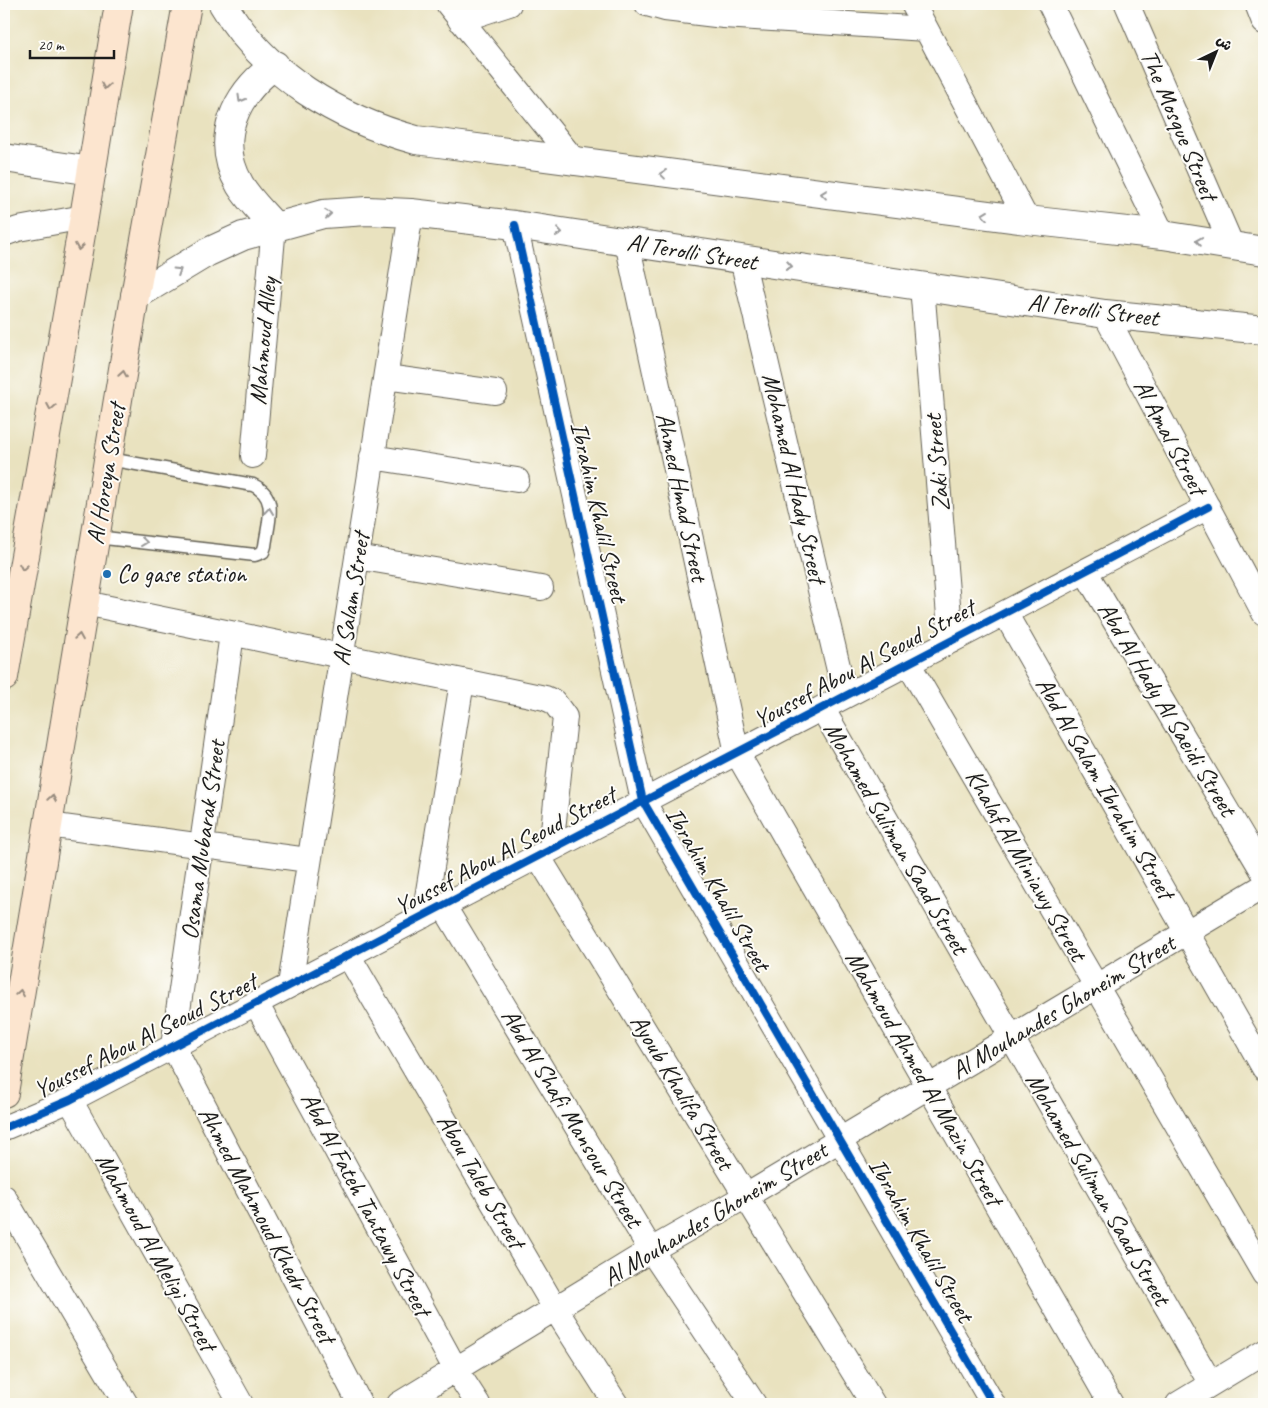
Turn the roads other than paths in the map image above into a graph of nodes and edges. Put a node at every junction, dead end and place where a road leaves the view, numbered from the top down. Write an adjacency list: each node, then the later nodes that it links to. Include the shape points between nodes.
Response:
1 (119, 4): 16 (main road, one-way to 16)
2 (187, 4): 29 (main road, Al Horeya Street)
3 (223, 4): 13 (street)
4 (509, 4): 10 (street)
5 (647, 4): 12 (street, via 724,16)
6 (913, 4): 12 (street)
7 (1050, 4): 23 (street)
8 (1127, 4): 25 (street, The Mosque Street)
9 (1257, 4): 11 (street)
10 (454, 12): 15 (street)
11 (1264, 22)
12 (926, 29): 19 (street)
13 (275, 65): 15 (street, via 320,100 388,132 416,140); 21 (street, one-way to 21, via 246,91 236,108 230,126 229,146 238,183)
14 (4, 158): 16 (street)
15 (576, 162): 19 (street, one-way to 15)
16 (92, 171): 18 (main road)
17 (411, 213): 20 (street, Al Terolli Street); 21 (street, Al Terolli Street, one-way to 17, via 323,214); 32 (street, Al Salam Street)
18 (84, 217): 22 (street); 50 (main road, one-way to 50)
19 (1027, 220): 23 (street)
20 (515, 225): 24 (street, Al Terolli Street, one-way to 24); 55 (street, Ibrahim Khalil Street)
21 (274, 226): 29 (street, Al Terolli Street, one-way to 21, via 208,252); 34 (street, Mahmoud Alley)
22 (4, 234)
23 (1163, 235): 25 (street, one-way to 23)
24 (627, 242): 27 (street, Al Terolli Street); 54 (street, Ahmed Hmad Street)
25 (1232, 246): 26 (street)
26 (1264, 251)
27 (742, 259): 28 (street, Al Terolli Street, one-way to 28); 52 (street, Mohamed Al Hady Street)
28 (922, 286): 30 (street, Al Terolli Street); 47 (street, Zaki Street)
29 (136, 296): 36 (main road, Al Horeya Street, one-way to 29)
30 (1105, 314): 31 (street, Al Terolli Street); 38 (street, Al Amal Street)
31 (1264, 330)
32 (386, 377): 33 (street); 35 (street, Al Salam Street)
33 (495, 392)
34 (253, 456)
35 (372, 457): 37 (street); 40 (street, Al Salam Street)
36 (109, 459): 39 (main road, Al Horeya Street); 39 (lane, one-way to 36, via 255,555 263,552 265,546 270,501 261,488)
37 (517, 480)
38 (1208, 507): 41 (street, Youssef Abou Al Seoud Street); 45 (street, Al Amal Street)
39 (96, 537): 43 (main road, Al Horeya Street)
40 (357, 557): 42 (street); 48 (street, Al Salam Street)
41 (1085, 571): 44 (street, Youssef Abou Al Seoud Street); 60 (street, Abd Al Hady Al Saeidi Street)
42 (541, 588)
43 (85, 603): 46 (street); 56 (main road, Al Horeya Street, one-way to 43)
44 (1005, 613): 47 (street, Youssef Abou Al Seoud Street); 63 (street, Abd Al Salam Ibrahim Street)
45 (1264, 613)
46 (232, 634): 48 (street); 57 (street, Osama Mubarak Street)
47 (951, 641): 49 (street, Youssef Abou Al Seoud Street)
48 (342, 657): 51 (street); 59 (street, Al Salam Street)
49 (908, 663): 52 (street, Youssef Abou Al Seoud Street); 66 (street, Khalaf Al Miniawy Street)
50 (4, 677)
51 (462, 682): 58 (street, via 545,698 561,708 565,717); 62 (street)
52 (845, 696): 53 (street, Youssef Abou Al Seoud Street)
53 (822, 708): 54 (street, Youssef Abou Al Seoud Street); 68 (street, Mohamed Suliman Saad Street)
54 (737, 753): 55 (street, Youssef Abou Al Seoud Street); 71 (street, Mahmoud Ahmed Al Mazin Street)
55 (643, 801): 58 (street, Youssef Abou Al Seoud Street); 75 (street, Ibrahim Khalil Street)
56 (48, 825): 57 (street); 72 (main road, Al Horeya Street, one-way to 56)
57 (202, 846): 59 (street); 69 (street, Osama Mubarak Street)
58 (545, 852): 62 (street, Youssef Abou Al Seoud Street); 76 (street, Ayoub Khalifa Street)
59 (308, 860): 65 (street, Al Salam Street)
60 (1264, 873)
61 (1264, 886): 63 (street, Al Mouhandes Ghoneim Street)
62 (433, 910): 64 (street, Youssef Abou Al Seoud Street); 78 (street, Abd Al Shafi Mansour Street)
63 (1187, 932): 66 (street, Al Mouhandes Ghoneim Street); 70 (street, Abd Al Salam Ibrahim Street)
64 (348, 955): 65 (street, Youssef Abou Al Seoud Street); 80 (street, Abou Taleb Street)
65 (290, 985): 67 (street, Youssef Abou Al Seoud Street)
66 (1097, 986): 68 (street, Al Mouhandes Ghoneim Street); 79 (street, Khalaf Al Miniawy Street)
67 (256, 1002): 69 (street, Youssef Abou Al Seoud Street); 82 (street, Abd Al Fateh Tantawy Street)
68 (1011, 1038): 71 (street, Al Mouhandes Ghoneim Street); 83 (street, Mohamed Suliman Saad Street)
69 (173, 1046): 73 (street, Youssef Abou Al Seoud Street); 86 (street, Ahmed Mahmoud Khedr Street)
70 (1264, 1068)
71 (929, 1087): 75 (street, Al Mouhandes Ghoneim Street); 93 (street, Mahmoud Ahmed Al Mazin Street)
72 (4, 1092)
73 (70, 1100): 74 (street, Youssef Abou Al Seoud Street); 85 (street, Mahmoud Al Meligi Street)
74 (4, 1128)
75 (840, 1140): 76 (street, Al Mouhandes Ghoneim Street); 92 (street, Ibrahim Khalil Street)
76 (746, 1196): 78 (street, Al Mouhandes Ghoneim Street); 91 (street, Ayoub Khalifa Street)
77 (4, 1197): 84 (street)
78 (651, 1250): 80 (street, Al Mouhandes Ghoneim Street); 90 (street, Abd Al Shafi Mansour Street)
79 (1264, 1274)
80 (556, 1310): 82 (street, Al Mouhandes Ghoneim Street); 89 (street, Abou Taleb Street)
81 (1264, 1352): 83 (street)
82 (456, 1370): 87 (street, Al Mouhandes Ghoneim Street); 88 (street, Abd Al Fateh Tantawy Street)
83 (1211, 1384): 94 (street)
84 (126, 1404)
85 (241, 1404)
86 (360, 1404)
87 (399, 1404)
88 (478, 1404)
89 (616, 1404)
90 (754, 1404)
91 (873, 1404)
92 (993, 1404)
93 (1111, 1404)
94 (1178, 1404)

